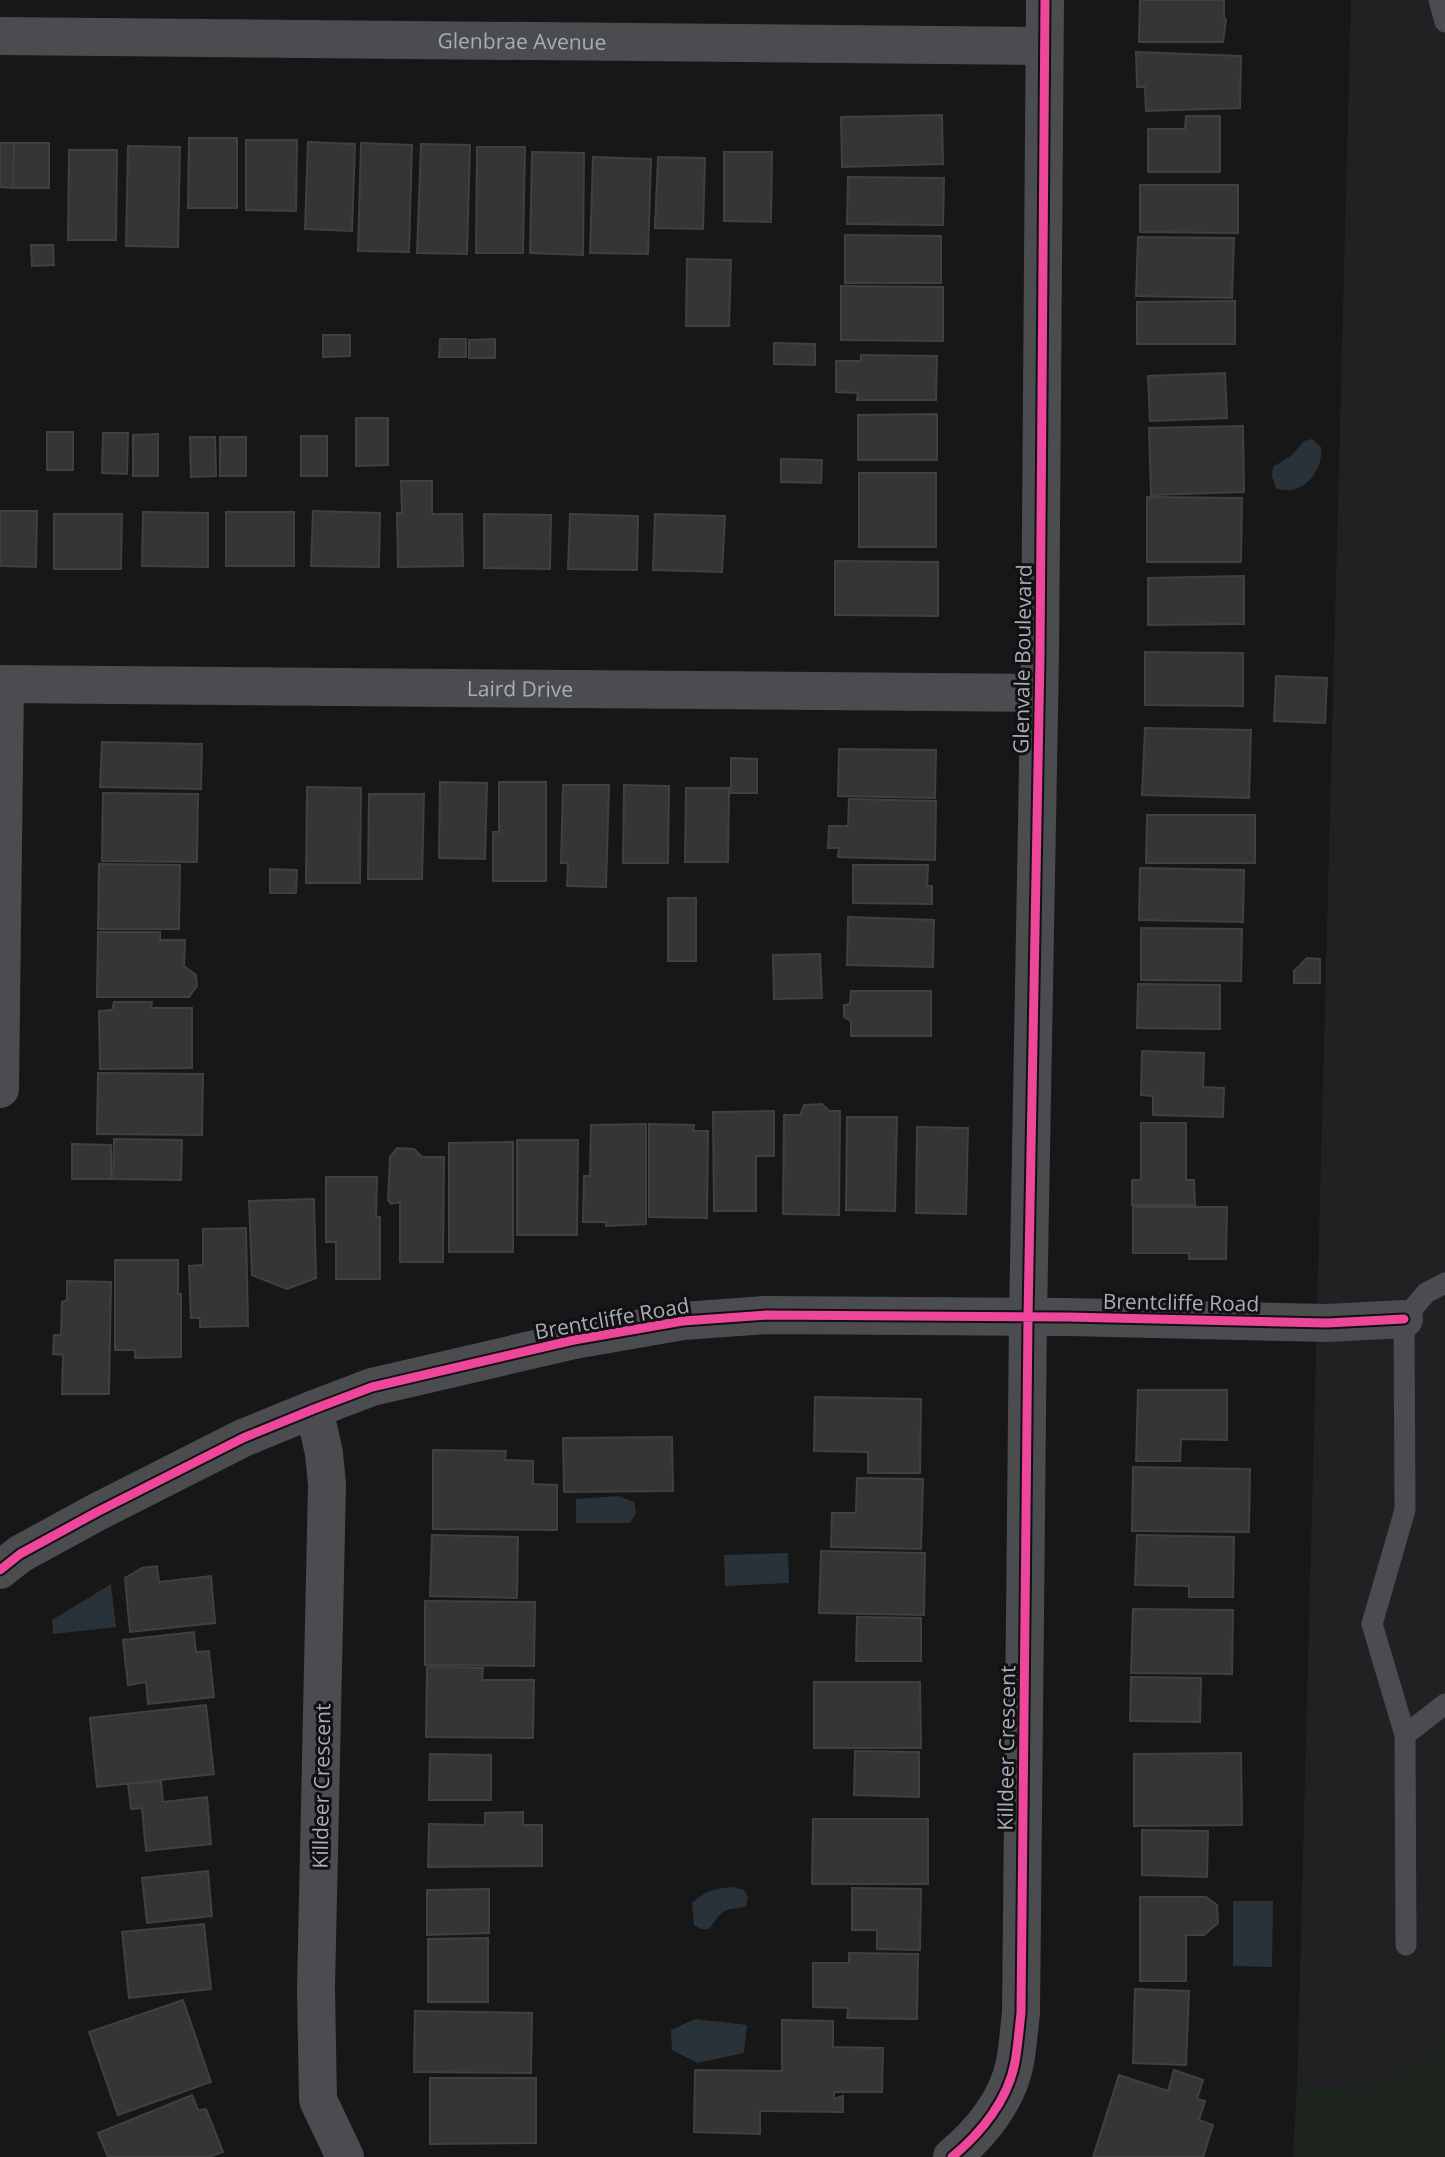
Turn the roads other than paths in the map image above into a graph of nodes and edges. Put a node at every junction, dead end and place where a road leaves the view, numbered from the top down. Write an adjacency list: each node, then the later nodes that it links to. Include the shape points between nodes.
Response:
1 (1045, 0): 5 (street, Glenvale Boulevard)
2 (1440, 0): 3 (lane)
3 (1445, 22)
4 (0, 36): 5 (street, Glenbrae Avenue)
5 (1044, 46): 7 (street, Glenvale Boulevard)
6 (3, 684): 7 (street, Laird Drive); 8 (street)
7 (1039, 693): 10 (street, Glenvale Boulevard)
8 (0, 1089)
9 (1445, 1283): 11 (lane, via 1426,1293)
10 (1028, 1317): 11 (street, Brentcliffe Road, via 1327,1323); 12 (street, Brentcliffe Road, via 766,1315 683,1321 467,1363 372,1387); 18 (street, Killdeer Crescent, via 1021,2013 1015,2065 1000,2103 973,2140)
11 (1404, 1319): 15 (lane, via 1405,1510 1372,1625)
12 (314, 1409): 13 (street, Brentcliffe Road); 17 (street, Killdeer Crescent, via 327,1485 316,1989 318,2100)
13 (7, 1551)
14 (1445, 1704): 15 (lane)
15 (1405, 1735): 16 (lane)
16 (1406, 1945)
17 (345, 2157)
18 (953, 2157)

